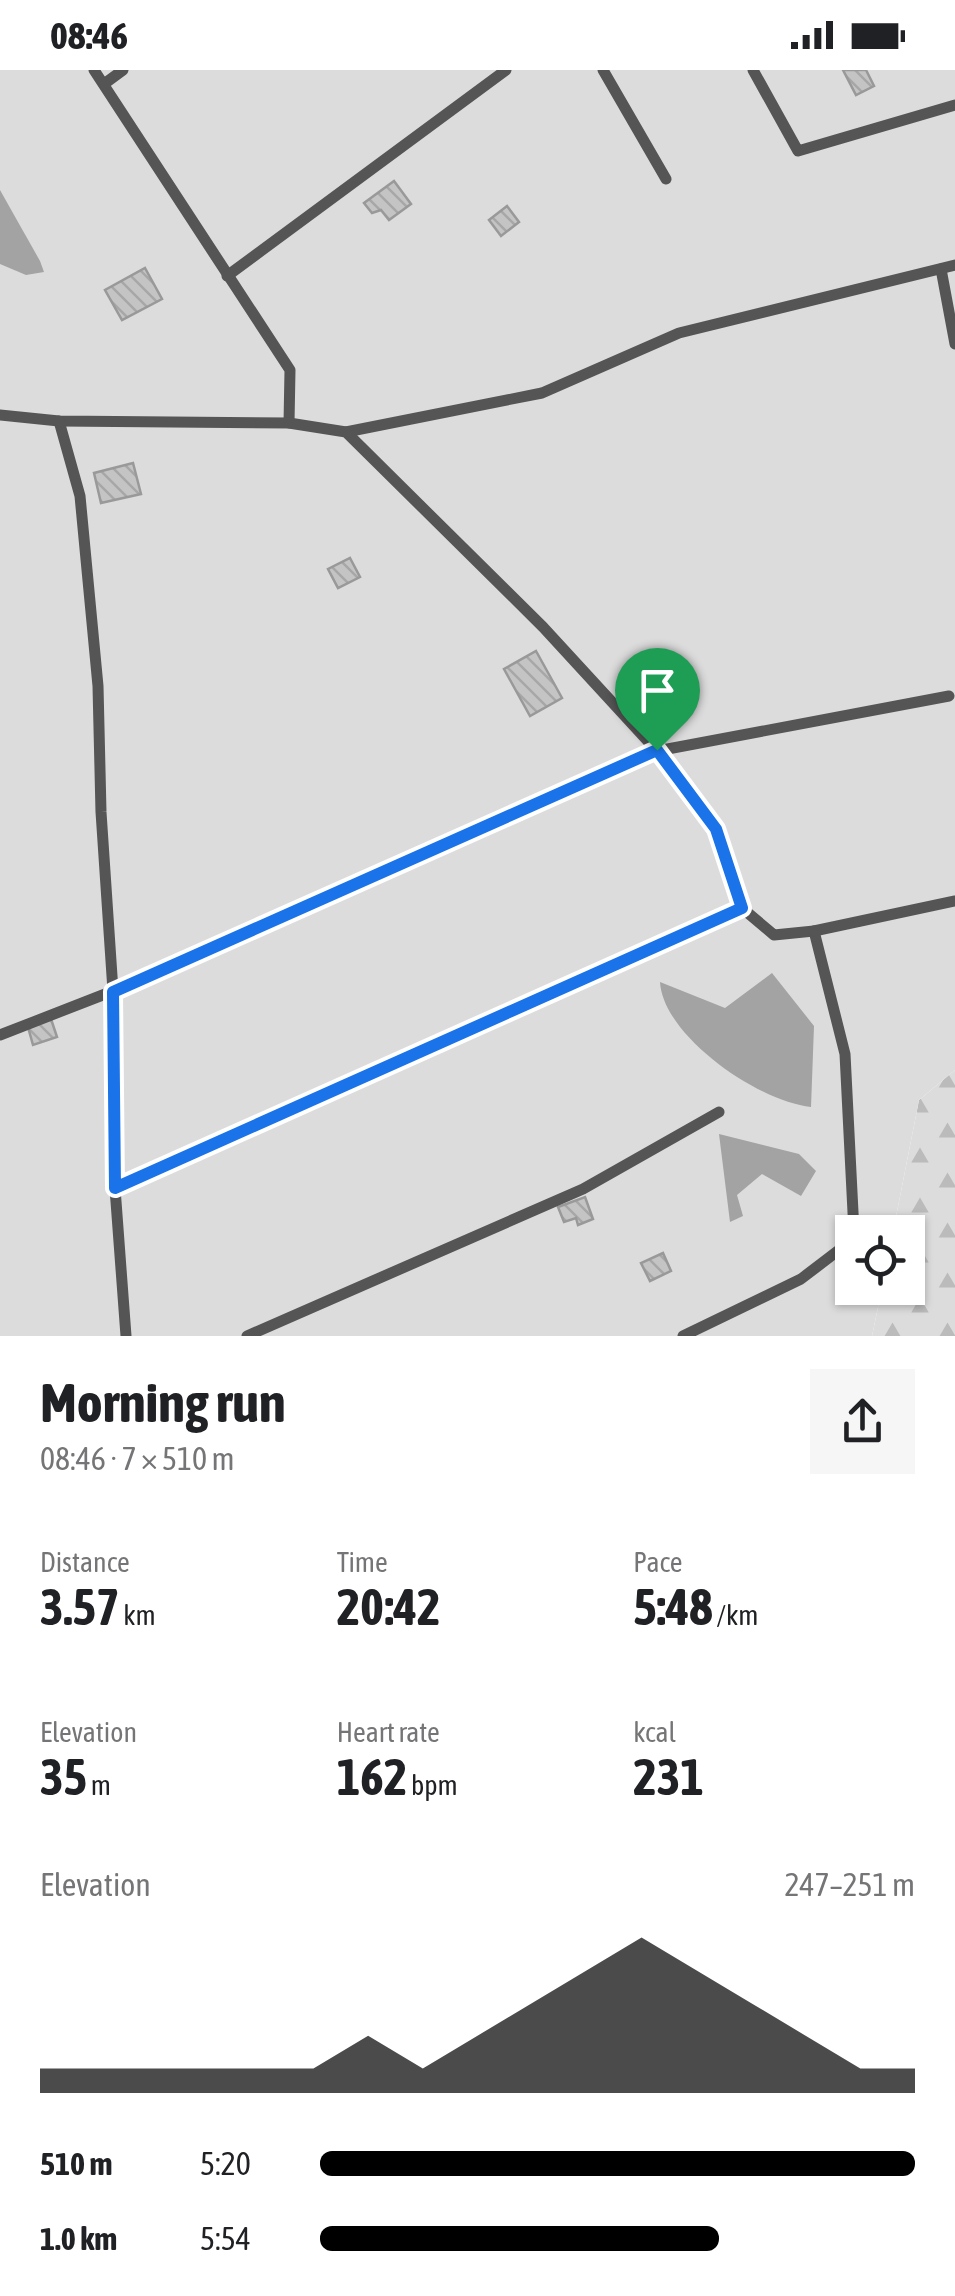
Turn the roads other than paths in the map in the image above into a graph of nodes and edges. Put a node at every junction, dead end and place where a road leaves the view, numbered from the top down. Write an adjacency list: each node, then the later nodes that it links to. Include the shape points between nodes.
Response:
1 (94, 70): 6 (lane)
2 (123, 70): 6 (lane)
3 (506, 70): 11 (lane)
4 (602, 70): 8 (lane)
5 (753, 70): 7 (lane, via 798,152)
6 (104, 84): 11 (lane)
7 (955, 105)
8 (666, 179)
9 (955, 265): 10 (lane)
10 (941, 269): 12 (lane); 16 (lane, via 679,333 542,393)
11 (228, 276): 15 (lane, via 290,370)
12 (955, 344)
13 (0, 415): 14 (lane)
14 (59, 421): 15 (lane); 22 (lane, via 80,496 98,686)
15 (288, 422): 16 (lane)
16 (346, 432): 18 (lane)
17 (950, 696): 18 (lane)
18 (657, 750): 20 (lane, via 716,829); 22 (lane)
19 (955, 901): 21 (lane)
20 (742, 908): 21 (lane, via 774,936); 25 (lane)
21 (814, 931): 26 (lane, via 845,1054)
22 (113, 992): 23 (lane); 25 (lane)
23 (0, 1034)
24 (720, 1112): 29 (lane, via 583,1189)
25 (115, 1188): 28 (lane)
26 (853, 1215)
27 (835, 1253): 30 (lane, via 801,1279)
28 (129, 1335)
29 (247, 1336)
30 (683, 1336)

